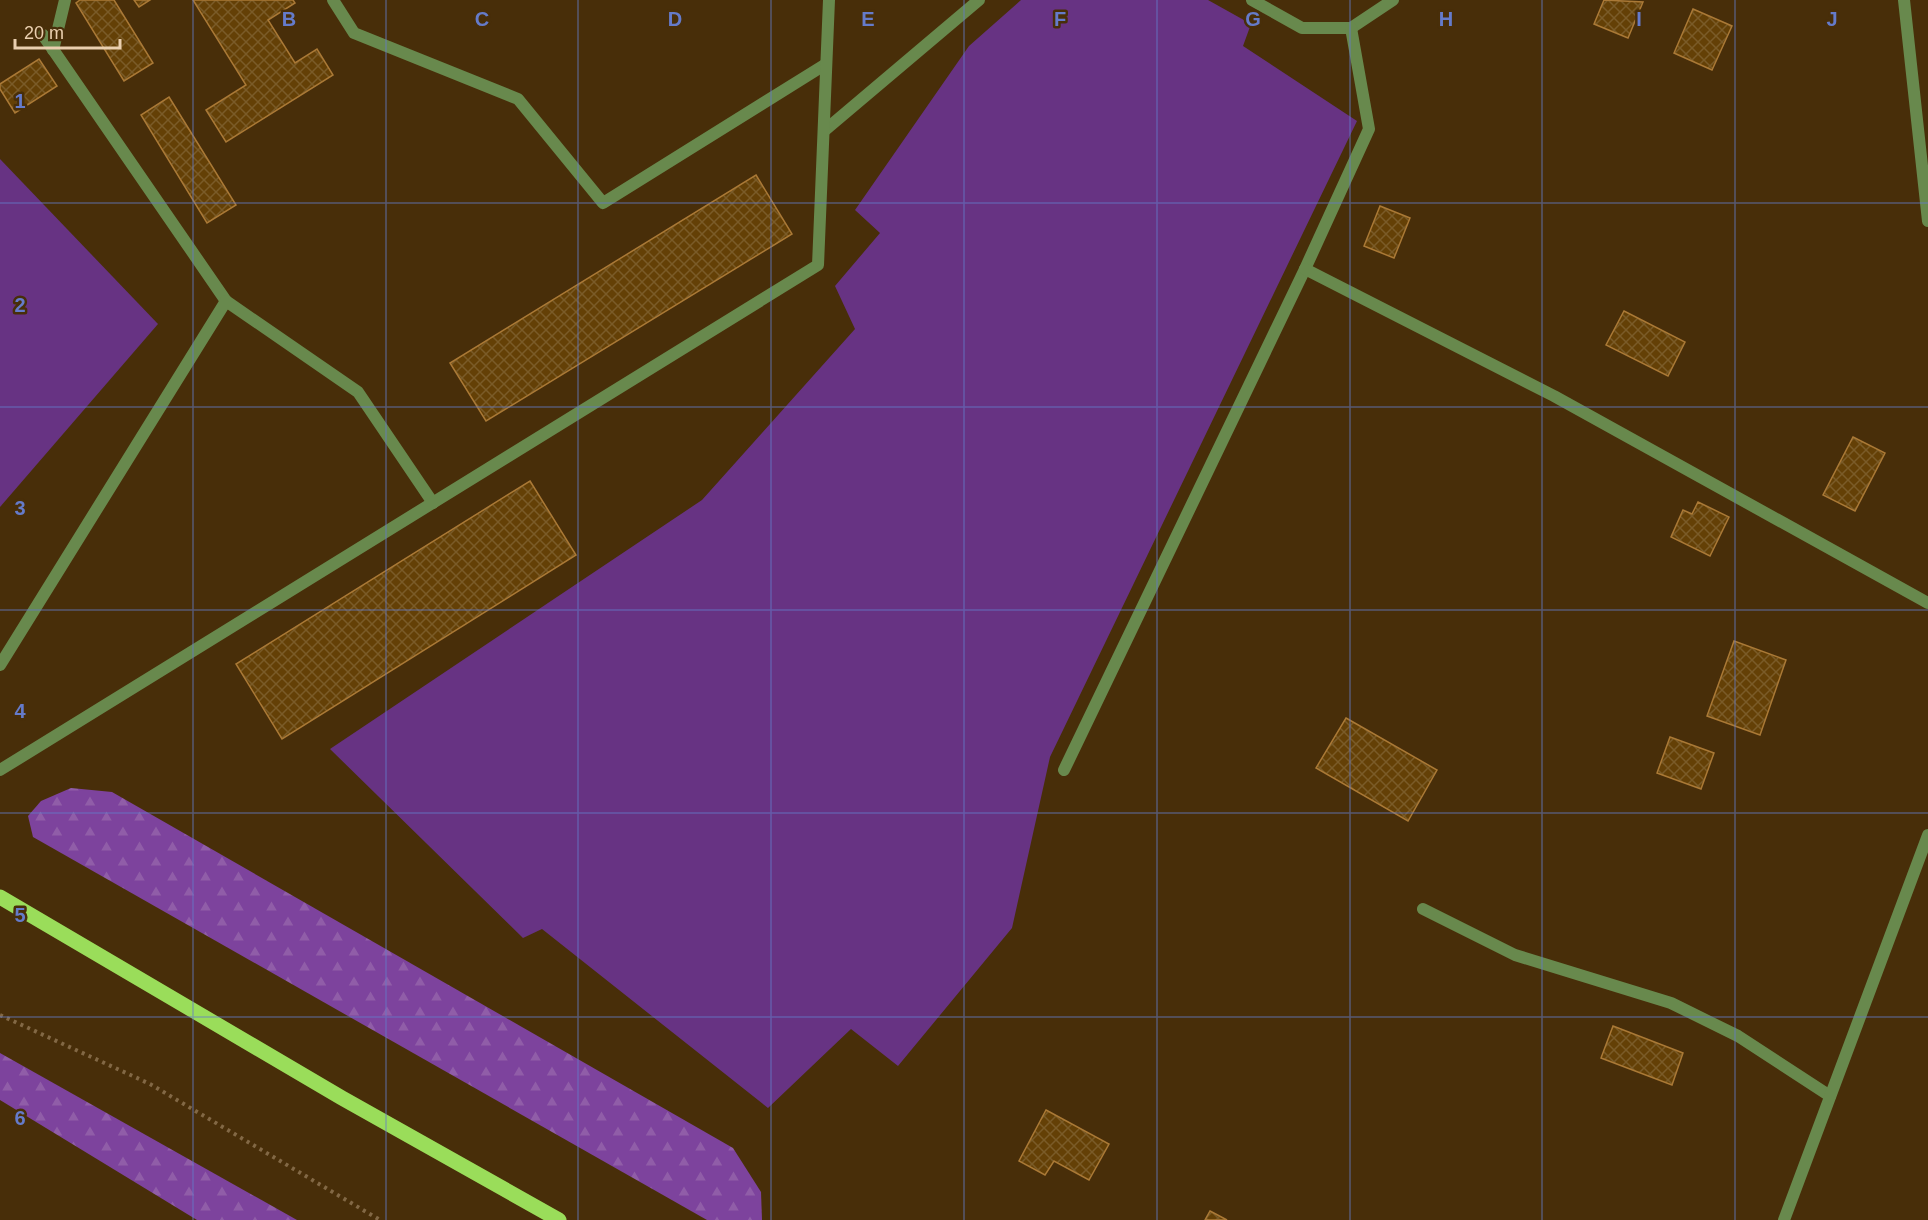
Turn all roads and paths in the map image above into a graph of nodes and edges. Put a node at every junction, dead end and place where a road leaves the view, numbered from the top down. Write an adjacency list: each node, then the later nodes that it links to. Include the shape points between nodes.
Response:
1 (65, 0): 10 (street)
2 (333, 0): 11 (street, via 354,33 518,99 603,203)
3 (829, 0): 11 (street)
4 (979, 0): 12 (street)
5 (1252, 0): 8 (street, via 1302,28)
6 (1393, 0): 8 (street)
7 (1904, 0): 13 (street)
8 (1351, 28): 14 (street, via 1369,129)
9 (43, 35): 10 (street)
10 (53, 50): 15 (street)
11 (826, 64): 12 (street)
12 (824, 131): 16 (street, via 818,265)
13 (1928, 221)
14 (1305, 269): 17 (street, via 1554,396); 20 (street)
15 (226, 302): 16 (street, via 358,392); 18 (street)
16 (433, 503): 19 (street)
17 (1928, 603)
18 (0, 665)
19 (0, 770)
20 (1064, 770)
21 (1928, 835): 25 (street)
22 (0, 897): 27 (main road)
23 (1423, 909): 25 (street, via 1515,955 1671,1003 1738,1036)
24 (0, 1015): 26 (path, via 150,1084)
25 (1830, 1096): 28 (street)
26 (380, 1220)
27 (559, 1220)
28 (1784, 1220)

